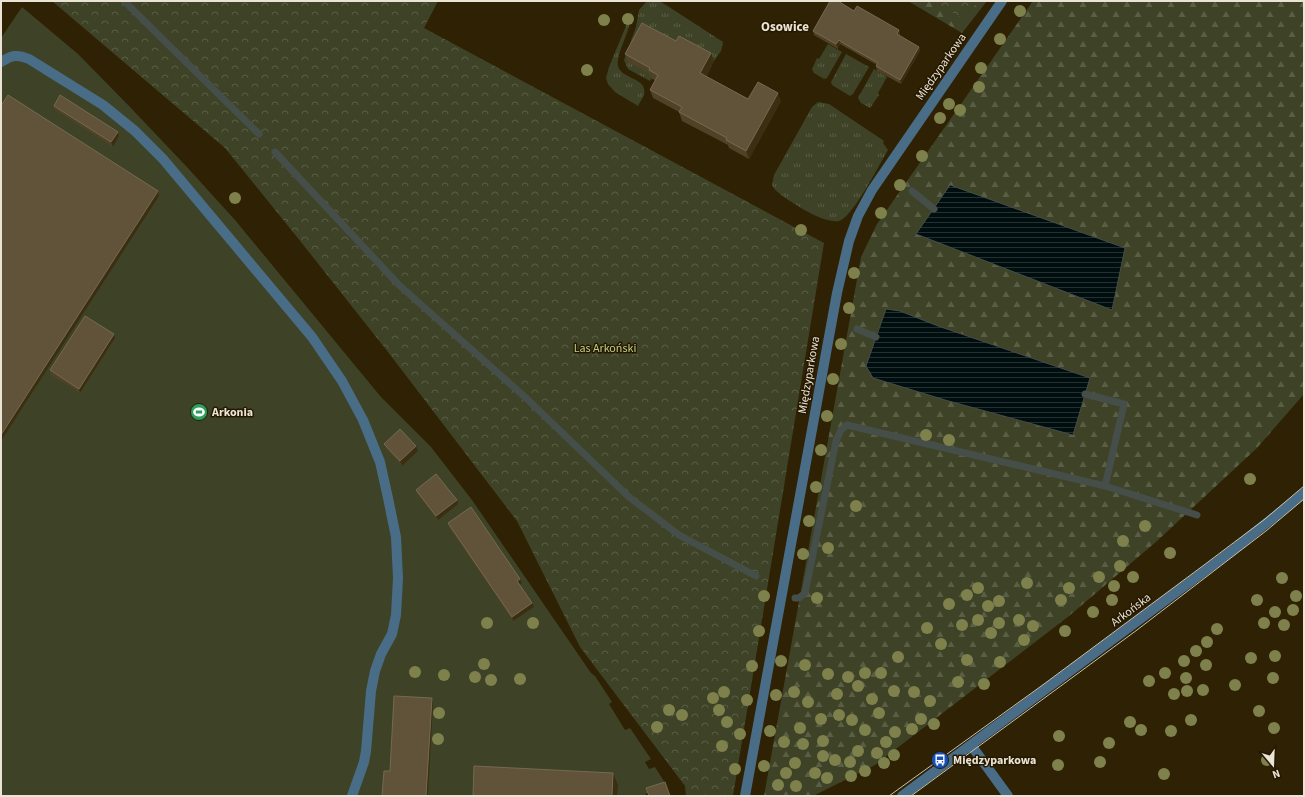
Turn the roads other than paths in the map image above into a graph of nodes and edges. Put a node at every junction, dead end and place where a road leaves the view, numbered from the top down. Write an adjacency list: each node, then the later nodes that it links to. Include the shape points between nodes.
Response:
1 (1002, 1): 6 (street, Międzyparkowa, via 872,190 858,216 849,241 837,293)
2 (1, 62): 5 (street, via 9,56 20,55 29,59 103,105 135,131 163,159 312,338 342,381 363,420 380,462 388,498 396,537 398,578 392,634 375,671 364,762)
3 (1304, 493): 4 (street, Arkońska, via 1234,550)
4 (971, 745): 7 (street, Arkońska); 8 (street)
5 (352, 796)
6 (745, 796)
7 (902, 796)
8 (1008, 796)

